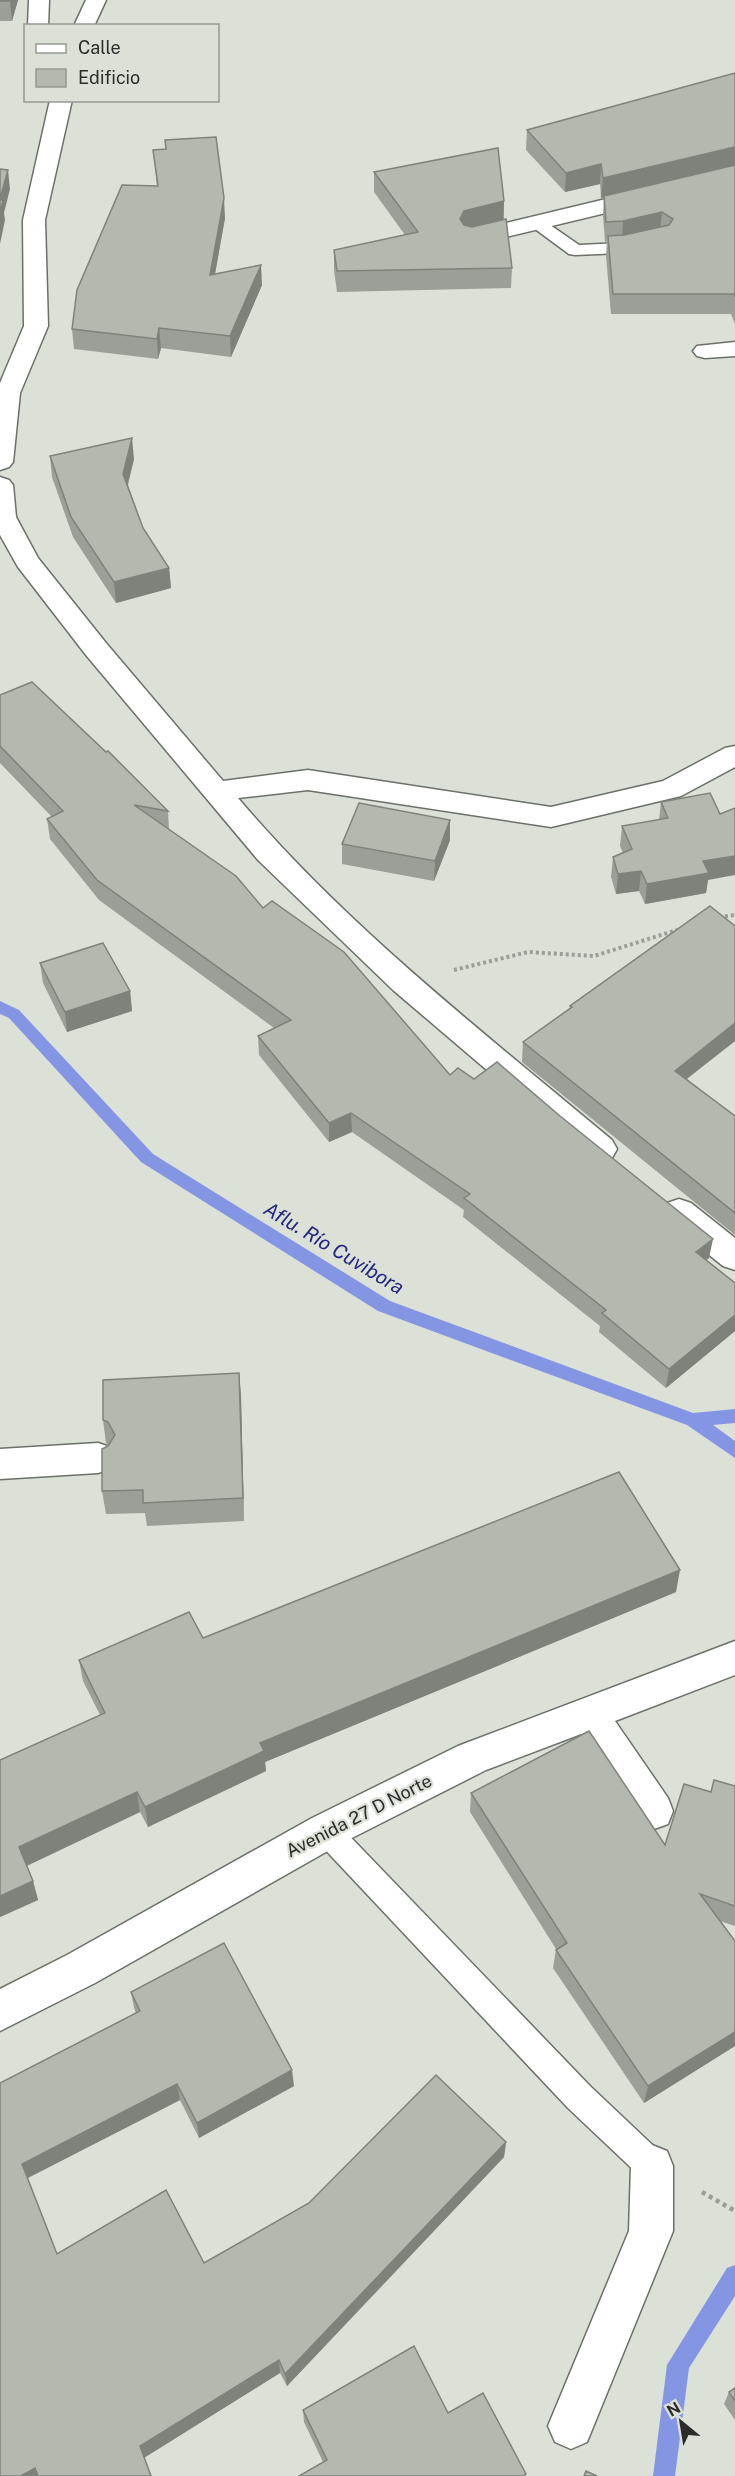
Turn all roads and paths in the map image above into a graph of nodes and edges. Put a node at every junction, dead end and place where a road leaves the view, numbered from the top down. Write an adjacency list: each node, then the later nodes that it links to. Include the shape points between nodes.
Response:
1 (39, 0): 3 (street)
2 (96, 0): 4 (street)
3 (38, 24)
4 (85, 24)
5 (61, 102): 12 (street, via 34,220 36,326 9,393)
6 (735, 175): 7 (street)
7 (537, 223): 8 (street); 9 (lane, via 575,250 622,248)
8 (472, 238)
9 (651, 241)
10 (735, 349): 11 (street)
11 (705, 351)
12 (0, 462)
13 (0, 485): 15 (street, via 3,517 27,561)
14 (735, 755): 15 (street, via 671,789 551,817 308,780)
15 (216, 791): 19 (street, via 268,853)
16 (735, 915): 17 (path)
17 (709, 920)
18 (686, 927): 19 (path, via 594,956 528,952)
19 (404, 982): 20 (street)
20 (626, 1169)
21 (662, 1198): 22 (street)
22 (735, 1257)
23 (98, 1458): 24 (street)
24 (0, 1464)
25 (735, 1658): 26 (street, Avenida 27 D Norte)
26 (588, 1713): 27 (street); 28 (street, Avenida 27 D Norte, via 472,1758)
27 (654, 1811)
28 (326, 1831): 29 (street, Avenida 27 D Norte); 30 (lane, via 579,2097)
29 (0, 2011)
30 (652, 2166): 33 (street, via 651,2231)
31 (723, 2202): 32 (path)
32 (735, 2211)
33 (570, 2426)

